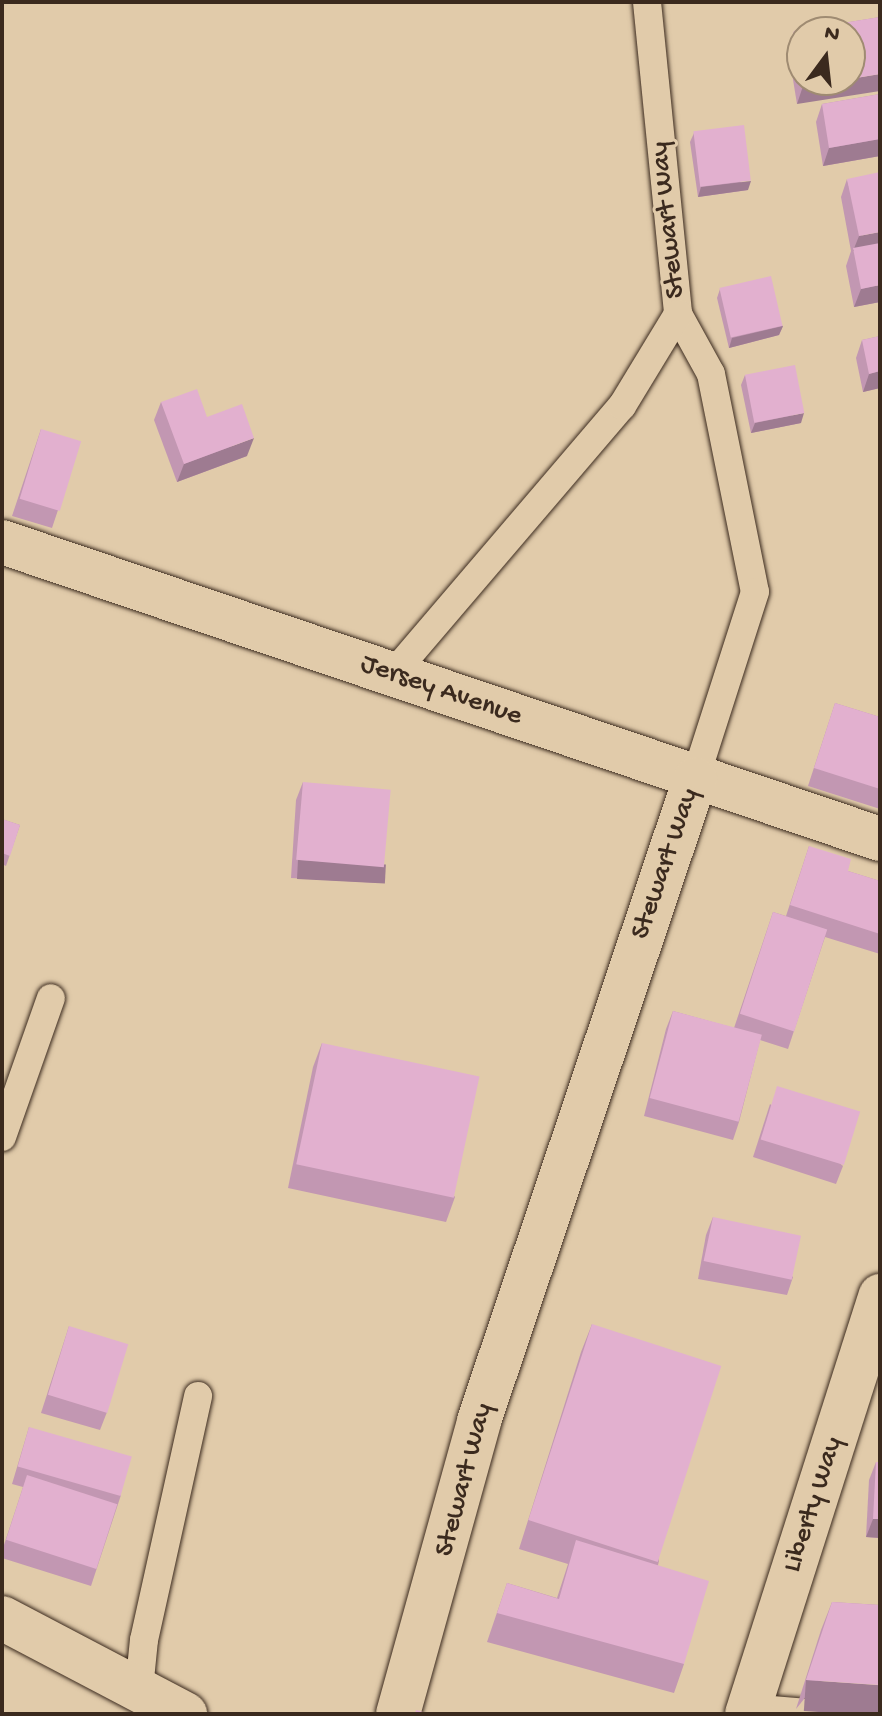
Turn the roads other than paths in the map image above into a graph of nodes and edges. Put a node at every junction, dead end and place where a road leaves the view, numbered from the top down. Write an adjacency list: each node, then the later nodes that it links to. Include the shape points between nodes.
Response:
1 (647, 2): 2 (lane, Stewart Way)
2 (678, 314): 4 (lane, via 622,406); 5 (lane, Stewart Way, via 711,374 755,592)
3 (2, 542): 4 (street, Jersey Avenue)
4 (392, 675): 5 (street, Jersey Avenue)
5 (695, 779): 6 (street, Jersey Avenue); 16 (street, Stewart Way, via 479,1421)
6 (880, 839)
7 (51, 998): 8 (lane)
8 (2, 1137)
9 (880, 1296): 10 (street, Liberty Way)
10 (867, 1383): 14 (street, Liberty Way)
11 (198, 1396): 13 (lane)
12 (2, 1618): 13 (street)
13 (132, 1702): 15 (street)
14 (748, 1711): 17 (lane)
15 (185, 1714)
16 (398, 1714)
17 (821, 1714)

